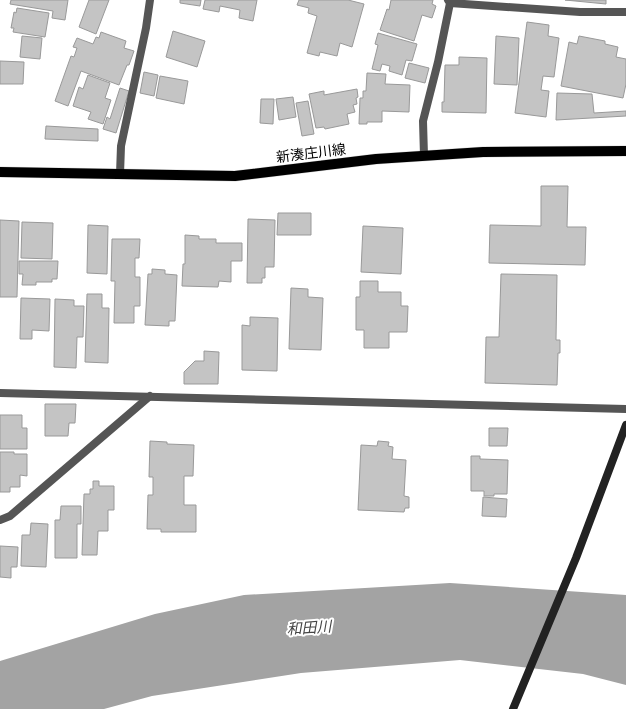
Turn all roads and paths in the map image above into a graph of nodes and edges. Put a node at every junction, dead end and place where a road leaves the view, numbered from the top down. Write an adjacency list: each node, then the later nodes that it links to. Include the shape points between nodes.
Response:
1 (150, 0): 7 (street, via 121,146)
2 (449, 2): 3 (street, via 580,12); 5 (street, via 438,62 423,121)
3 (626, 12)
4 (626, 151): 5 (main road, 新湊庄川線, via 483,152)
5 (424, 156): 7 (main road, 新湊庄川線, via 376,159 235,176)
6 (0, 172): 7 (main road, 新湊庄川線)
7 (120, 174)
8 (0, 392): 9 (street)
9 (150, 396): 10 (street); 12 (street, via 10,516)
10 (626, 409)
11 (626, 425): 13 (street, via 576,558)
12 (0, 520)
13 (513, 709)

